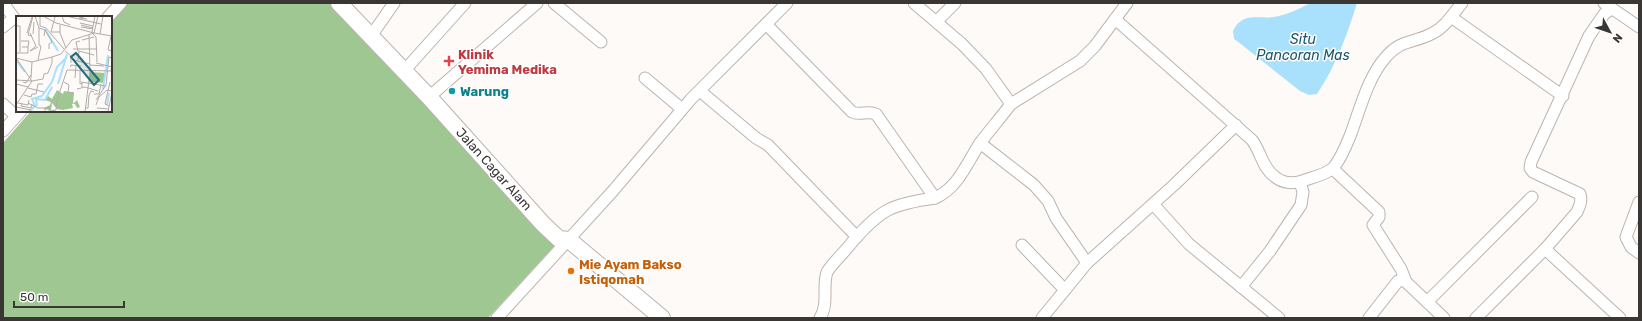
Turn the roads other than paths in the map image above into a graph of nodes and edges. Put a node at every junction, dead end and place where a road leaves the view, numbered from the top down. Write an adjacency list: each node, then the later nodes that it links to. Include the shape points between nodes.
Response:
1 (3, 3): 17 (street)
2 (121, 3): 14 (street)
3 (339, 3): 22 (street, Jalan Cagar Alam)
4 (394, 3): 22 (street)
5 (465, 3): 24 (street)
6 (537, 3): 28 (street)
7 (554, 3): 23 (street)
8 (787, 3): 19 (street)
9 (914, 3): 18 (street)
10 (955, 3): 18 (street)
11 (1128, 3): 16 (street)
12 (1462, 3): 15 (street)
13 (1608, 6): 21 (street); 27 (street, via 1589,36)
14 (109, 16)
15 (1451, 17): 27 (street); 37 (street, via 1442,28 1400,45 1384,59 1370,83 1345,149)
16 (1115, 19): 30 (street, via 1080,61); 34 (street)
17 (15, 20): 20 (street)
18 (937, 21): 30 (street, via 986,69)
19 (766, 24): 26 (street); 40 (street, via 852,112 876,114)
20 (3, 27)
21 (1639, 27)
22 (371, 36): 24 (street, Jalan Cagar Alam)
23 (601, 42)
24 (404, 71): 28 (street, Jalan Cagar Alam)
25 (646, 78): 31 (street)
26 (700, 91): 31 (street); 43 (street, via 768,145)
27 (1563, 96): 46 (street, via 1538,145 1530,168 1532,172 1580,194 1581,200 1577,212)
28 (429, 97): 44 (street, Jalan Cagar Alam, via 543,224 559,239)
29 (3, 104): 32 (street)
30 (1011, 104): 36 (street)
31 (682, 110): 44 (street)
32 (16, 112)
33 (18, 113): 35 (street)
34 (1236, 125): 38 (street, via 1257,146 1263,163 1274,177 1287,182); 42 (street)
35 (3, 131)
36 (980, 143): 40 (street, via 955,183); 48 (street, via 1041,192)
37 (1332, 168): 38 (street); 49 (street, via 1379,212 1379,217 1373,225 1401,269)
38 (1300, 182): 50 (street, via 1303,192 1301,205 1270,251)
39 (1532, 197): 52 (street)
40 (935, 198): 43 (street, via 885,210)
41 (1639, 202): 47 (street, via 1626,237 1631,247)
42 (1153, 204): 48 (street); 50 (street, via 1189,244)
43 (856, 237): 55 (street, via 827,272 825,303)
44 (568, 240): 53 (street); 54 (street, Jalan Cagar Alam)
45 (1022, 245): 51 (street)
46 (1545, 249): 60 (street); 61 (street)
47 (1639, 253)
48 (1087, 263): 51 (street)
49 (1406, 282): 52 (street); 58 (street, via 1398,282)
50 (1241, 287): 57 (street)
51 (1065, 290): 56 (street)
52 (1427, 302): 59 (street)
53 (497, 318)
54 (662, 318)
55 (820, 318)
56 (1042, 318)
57 (1279, 318)
58 (1369, 318)
59 (1444, 318)
60 (1476, 318)
61 (1620, 318)

